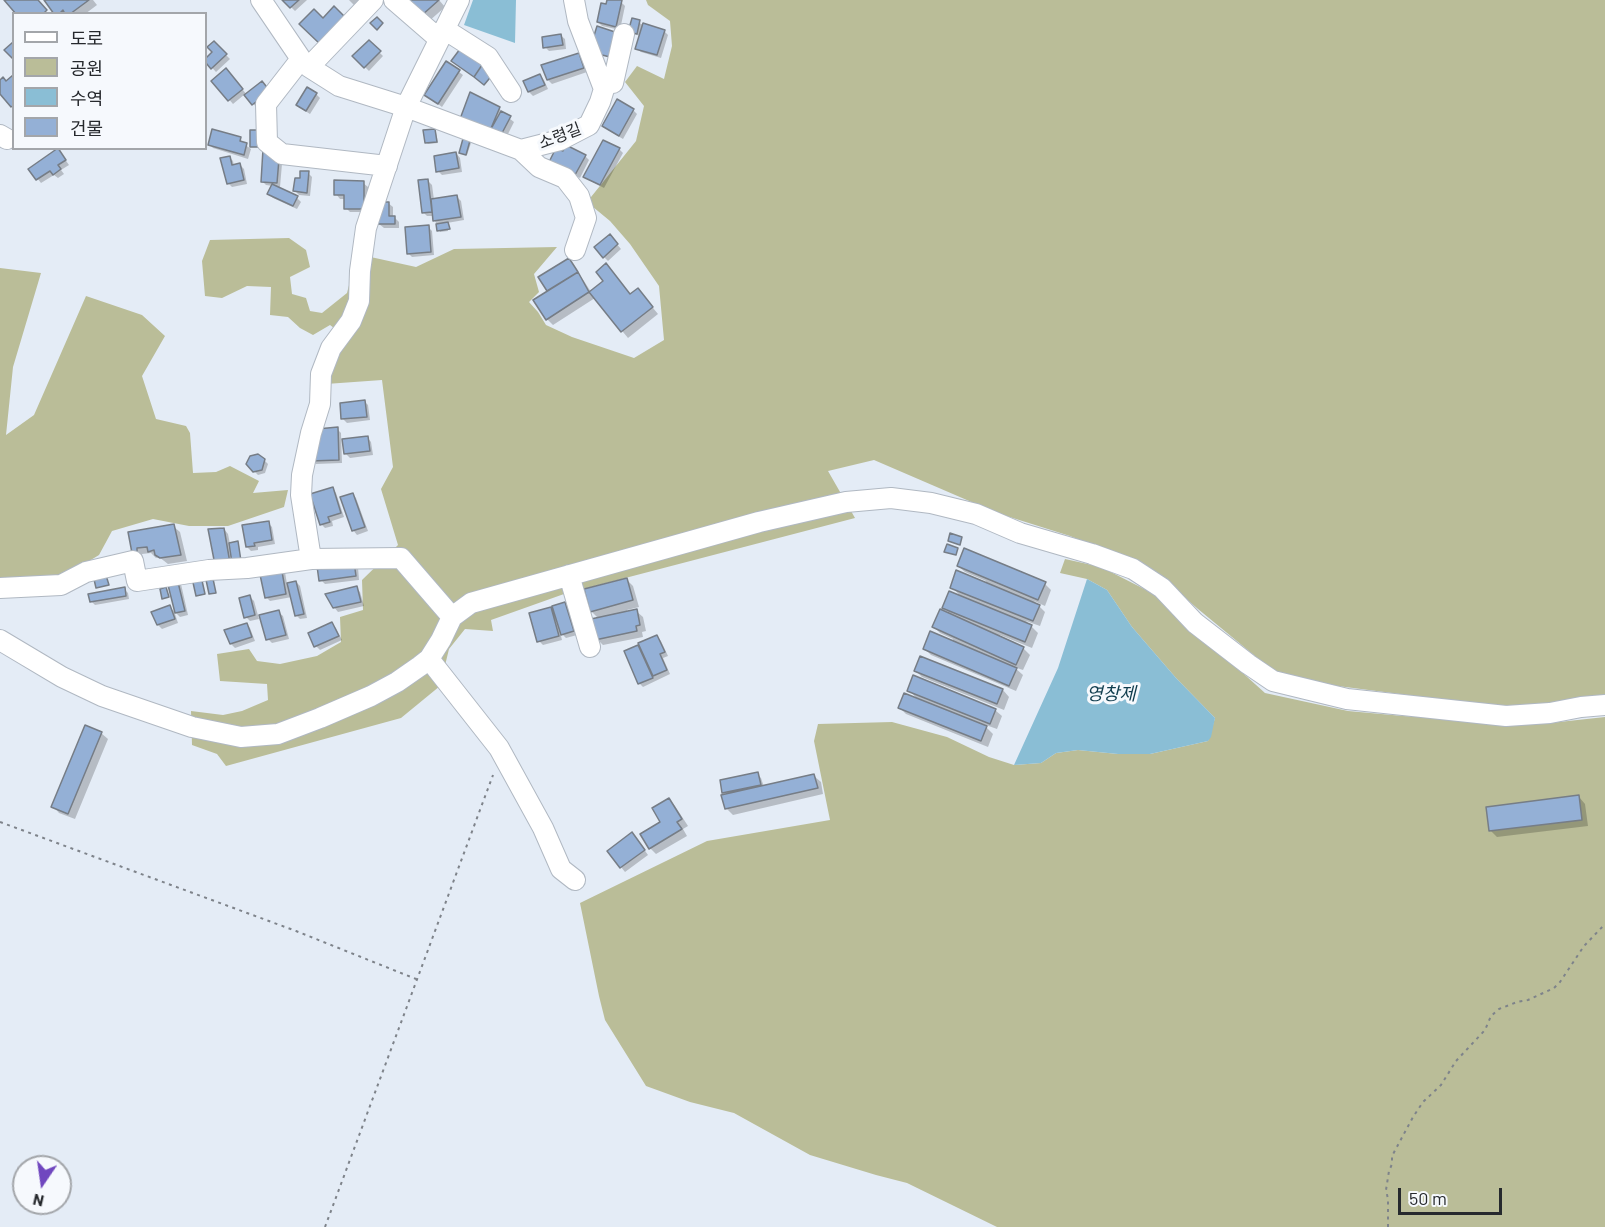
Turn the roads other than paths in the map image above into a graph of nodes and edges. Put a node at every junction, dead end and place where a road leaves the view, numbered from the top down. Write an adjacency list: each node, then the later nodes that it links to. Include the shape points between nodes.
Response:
1 (261, 0): 8 (street, 소령길)
2 (373, 0): 8 (street)
3 (394, 0): 6 (street)
4 (459, 0): 6 (street)
5 (574, 0): 9 (street)
6 (441, 34): 10 (street, via 488,57); 11 (street)
7 (624, 34): 9 (street, via 614,83)
8 (305, 63): 11 (street, 소령길, via 339,86); 13 (street, via 266,104 267,142 282,154)
9 (602, 83): 12 (street, 소령길, via 604,89 589,125 560,140)
10 (511, 92)
11 (406, 107): 12 (street, 소령길); 13 (street)
12 (521, 150): 14 (street, via 539,167 565,178 579,196 586,218)
13 (387, 166): 15 (street, via 366,228 359,301 321,374 320,404 302,475 301,495)
14 (575, 250)
15 (311, 559): 17 (street, via 137,581 133,561 86,572 61,585); 18 (street, via 401,558)
16 (568, 575): 18 (street, via 471,603); 20 (street); 22 (street, via 846,502 891,498 931,503 976,514 1020,533 1133,569 1162,588 1195,622 1273,681 1347,699 1506,716)
17 (0, 588)
18 (452, 617): 21 (street)
19 (0, 640): 21 (street, via 102,696 192,727 241,737 278,734 321,718 397,682)
20 (590, 647)
21 (429, 659): 23 (street, via 502,752 561,869)
22 (1605, 705)
23 (575, 880)

